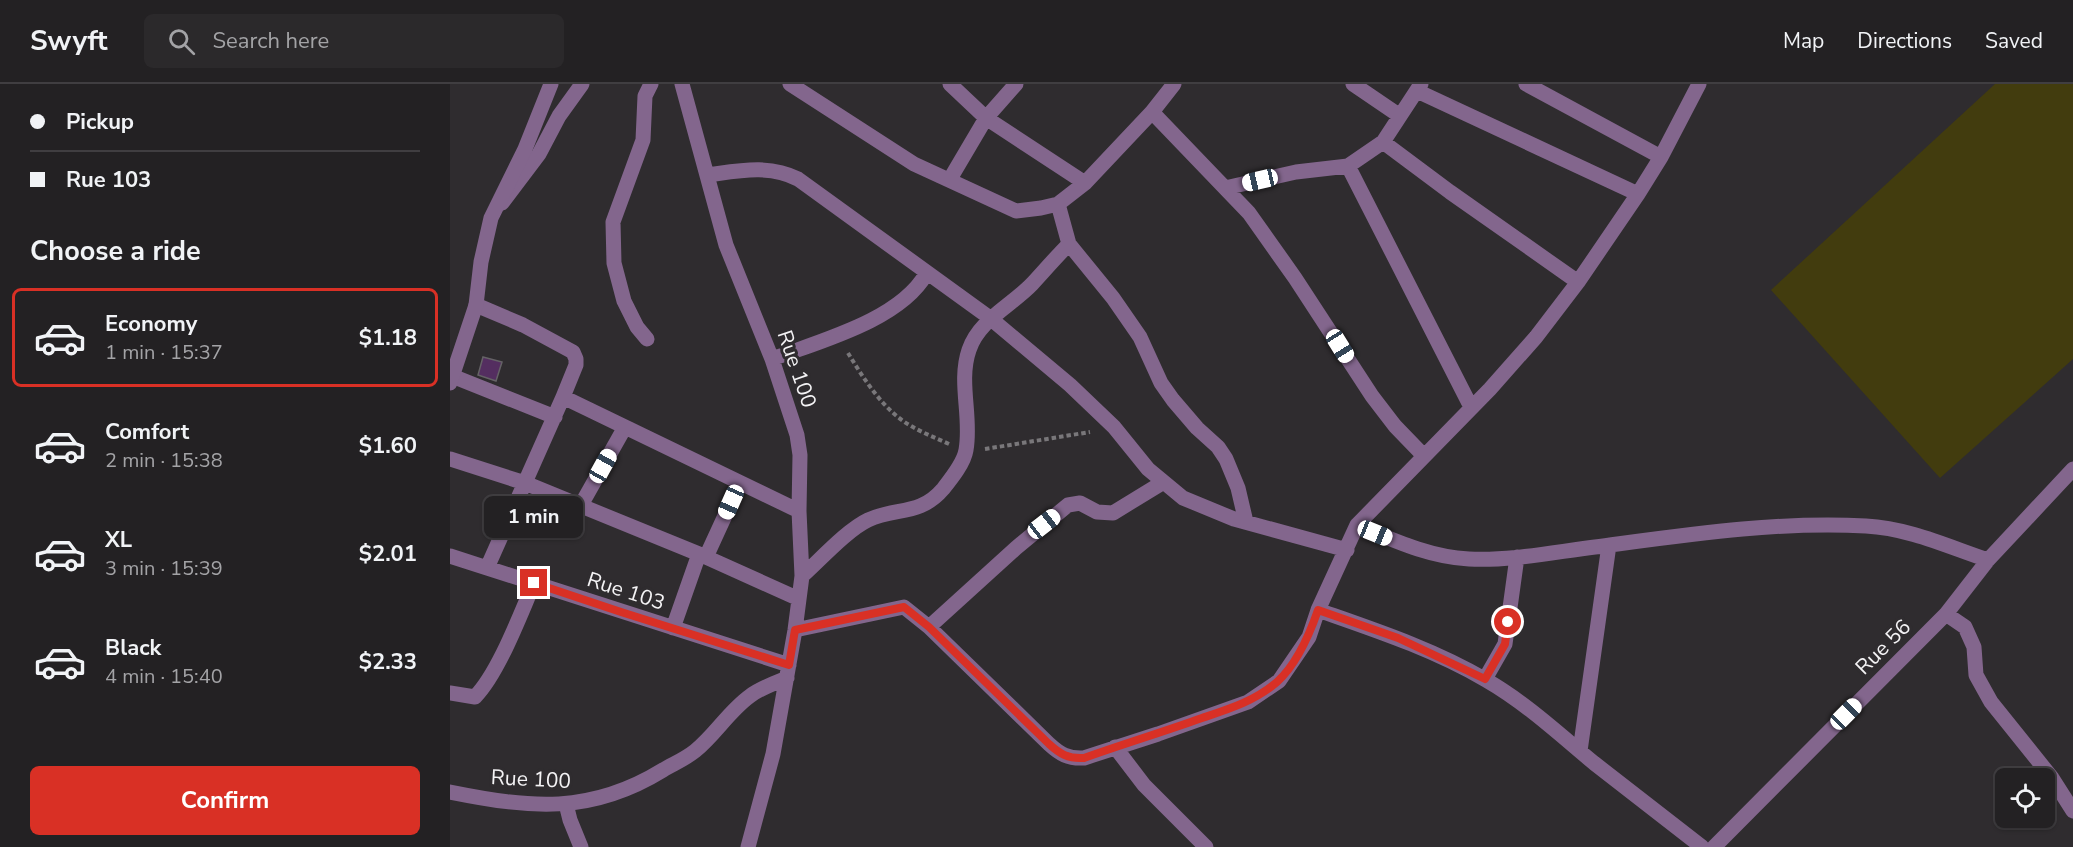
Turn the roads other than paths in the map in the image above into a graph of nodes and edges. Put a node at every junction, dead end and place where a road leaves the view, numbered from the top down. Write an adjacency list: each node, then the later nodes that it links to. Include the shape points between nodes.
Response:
1 (551, 84): 26 (street)
2 (582, 84): 26 (street, via 539,154)
3 (651, 84): 32 (street, via 645,96 643,140 613,222 614,263 624,301)
4 (682, 84): 20 (street, Rue 100)
5 (790, 84): 13 (street)
6 (950, 84): 16 (street)
7 (1016, 84): 16 (street)
8 (1174, 84): 14 (street)
9 (1353, 84): 15 (street)
10 (1526, 84): 18 (street)
11 (1699, 84): 18 (street)
12 (1419, 87): 15 (street); 24 (street)
13 (809, 90): 21 (street, via 914,164)
14 (1152, 112): 22 (street); 23 (street)
15 (1400, 116): 17 (street)
16 (986, 118): 21 (street); 22 (street)
17 (1383, 142): 19 (street); 29 (street)
18 (1661, 157): 24 (street)
19 (1348, 166): 23 (street, via 1296,172); 36 (street)
20 (707, 175): 28 (street, via 767,169 787,174); 33 (street, Rue 100, via 726,245)
21 (950, 179): 25 (street, via 1016,211)
22 (1085, 183): 25 (street)
23 (1225, 188): 39 (street, via 1265,234 1372,396)
24 (1638, 194): 29 (street)
25 (1058, 204): 27 (street)
26 (491, 218): 30 (street)
27 (1069, 244): 31 (street, via 1031,285); 47 (street, via 1134,327 1173,400 1226,459)
28 (926, 274): 31 (street); 33 (street, via 914,291 890,311)
29 (1578, 282): 36 (street, via 1536,337)
30 (476, 305): 34 (street); 35 (street, via 573,352 576,365)
31 (990, 318): 44 (street, via 1087,401); 56 (street, via 970,348 965,367 966,452 943,489 919,507 867,520)
32 (647, 339)
33 (772, 359): 46 (street, Rue 100, via 797,435)
34 (451, 380): 37 (street)
35 (563, 397): 37 (street); 38 (street)
36 (1471, 407): 39 (street)
37 (555, 417): 42 (street)
38 (625, 427): 43 (street); 45 (street)
39 (1424, 456): 48 (street)
40 (450, 459): 42 (street)
41 (2073, 469): 54 (street, Rue 56)
42 (525, 483): 45 (street); 55 (street)
43 (740, 483): 46 (street); 52 (street)
44 (1162, 483): 47 (street, via 1183,498); 61 (street, via 1113,513 1097,512 1080,503 1068,505)
45 (581, 505): 52 (street)
46 (799, 511): 56 (street, Rue 100)
47 (1246, 522): 50 (street)
48 (1357, 525): 50 (street); 53 (street, via 1439,555 1468,559)
49 (1609, 545): 53 (street); 54 (street, via 1807,525 1869,526 1931,540); 68 (street)
50 (1347, 550): 59 (street)
51 (450, 556): 55 (street, Rue 103)
52 (702, 556): 58 (street); 62 (street)
53 (1517, 556): 65 (street, via 1505,644)
54 (1988, 560): 60 (street, Rue 56)
55 (487, 568): 57 (street, Rue 103)
56 (802, 576): 58 (street, Rue 100)
57 (534, 583): 62 (street, Rue 103); 66 (street, via 482,690 470,698)
58 (799, 599): 63 (street, Rue 100)
59 (1318, 610): 65 (street, via 1398,638); 67 (street, via 1309,637 1293,662 1279,681 1264,692 1248,702)
60 (1946, 614): 71 (street, via 1965,627 1974,646 1976,675 1991,702 2052,778); 76 (street, Rue 56)
61 (929, 627): 63 (street, via 910,611 898,607); 67 (street, via 1060,753 1074,759 1084,758)
62 (673, 628): 64 (street, Rue 103)
63 (795, 630): 64 (street, Rue 100)
64 (788, 671): 70 (street, Rue 100, via 750,695 694,752 650,779 609,796); 73 (street, Rue 100, via 773,754)
65 (1485, 679): 68 (street)
66 (450, 693)
67 (1115, 747): 74 (street, via 1144,785)
68 (1580, 751): 75 (street)
69 (450, 792): 70 (street, Rue 100, via 534,805)
70 (566, 804): 72 (street)
71 (2073, 811)
72 (581, 847)
73 (748, 847)
74 (1206, 847)
75 (1702, 847)
76 (1714, 847)

